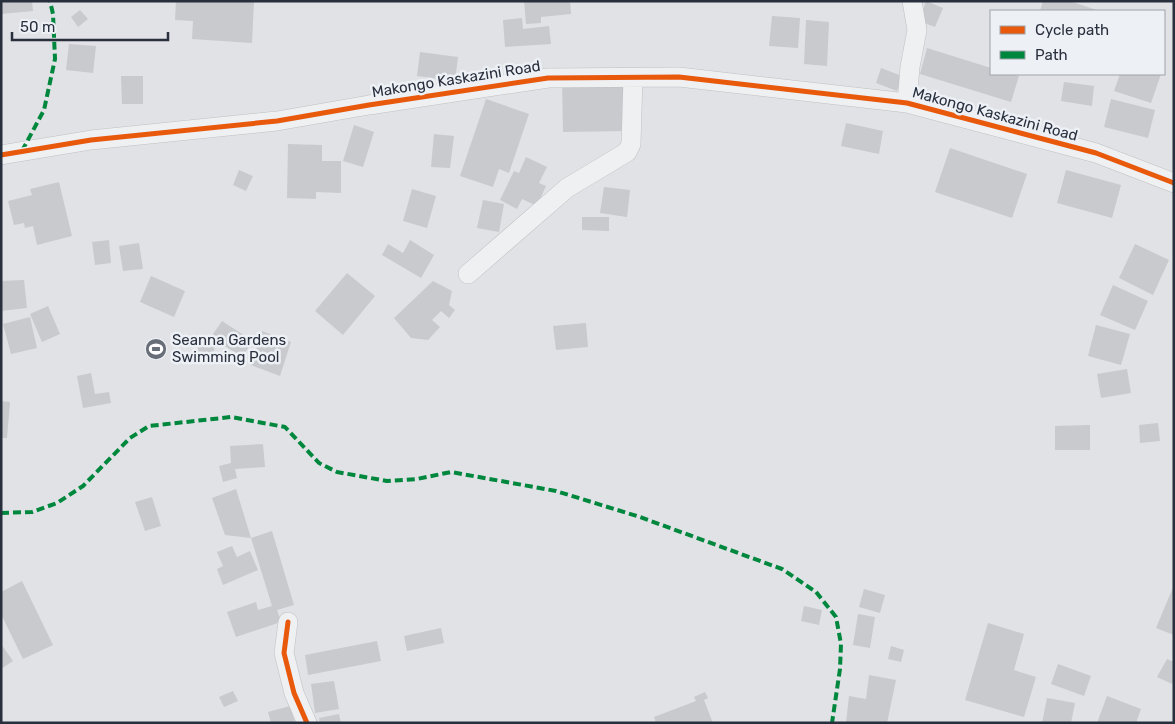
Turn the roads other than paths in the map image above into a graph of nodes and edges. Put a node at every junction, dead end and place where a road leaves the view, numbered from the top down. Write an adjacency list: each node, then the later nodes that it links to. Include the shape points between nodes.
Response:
1 (912, 1): 3 (street, via 917,30)
2 (633, 78): 3 (street, Makongo Kaskazini Road, via 679,77); 4 (street, Makongo Kaskazini Road, via 548,78 278,121 91,140); 6 (street, via 631,144 627,152 567,188)
3 (907, 103): 5 (street, Makongo Kaskazini Road, via 1096,153)
4 (1, 155)
5 (1174, 184)
6 (468, 274)
7 (288, 622): 8 (street, via 284,653 294,693)
8 (308, 723)

